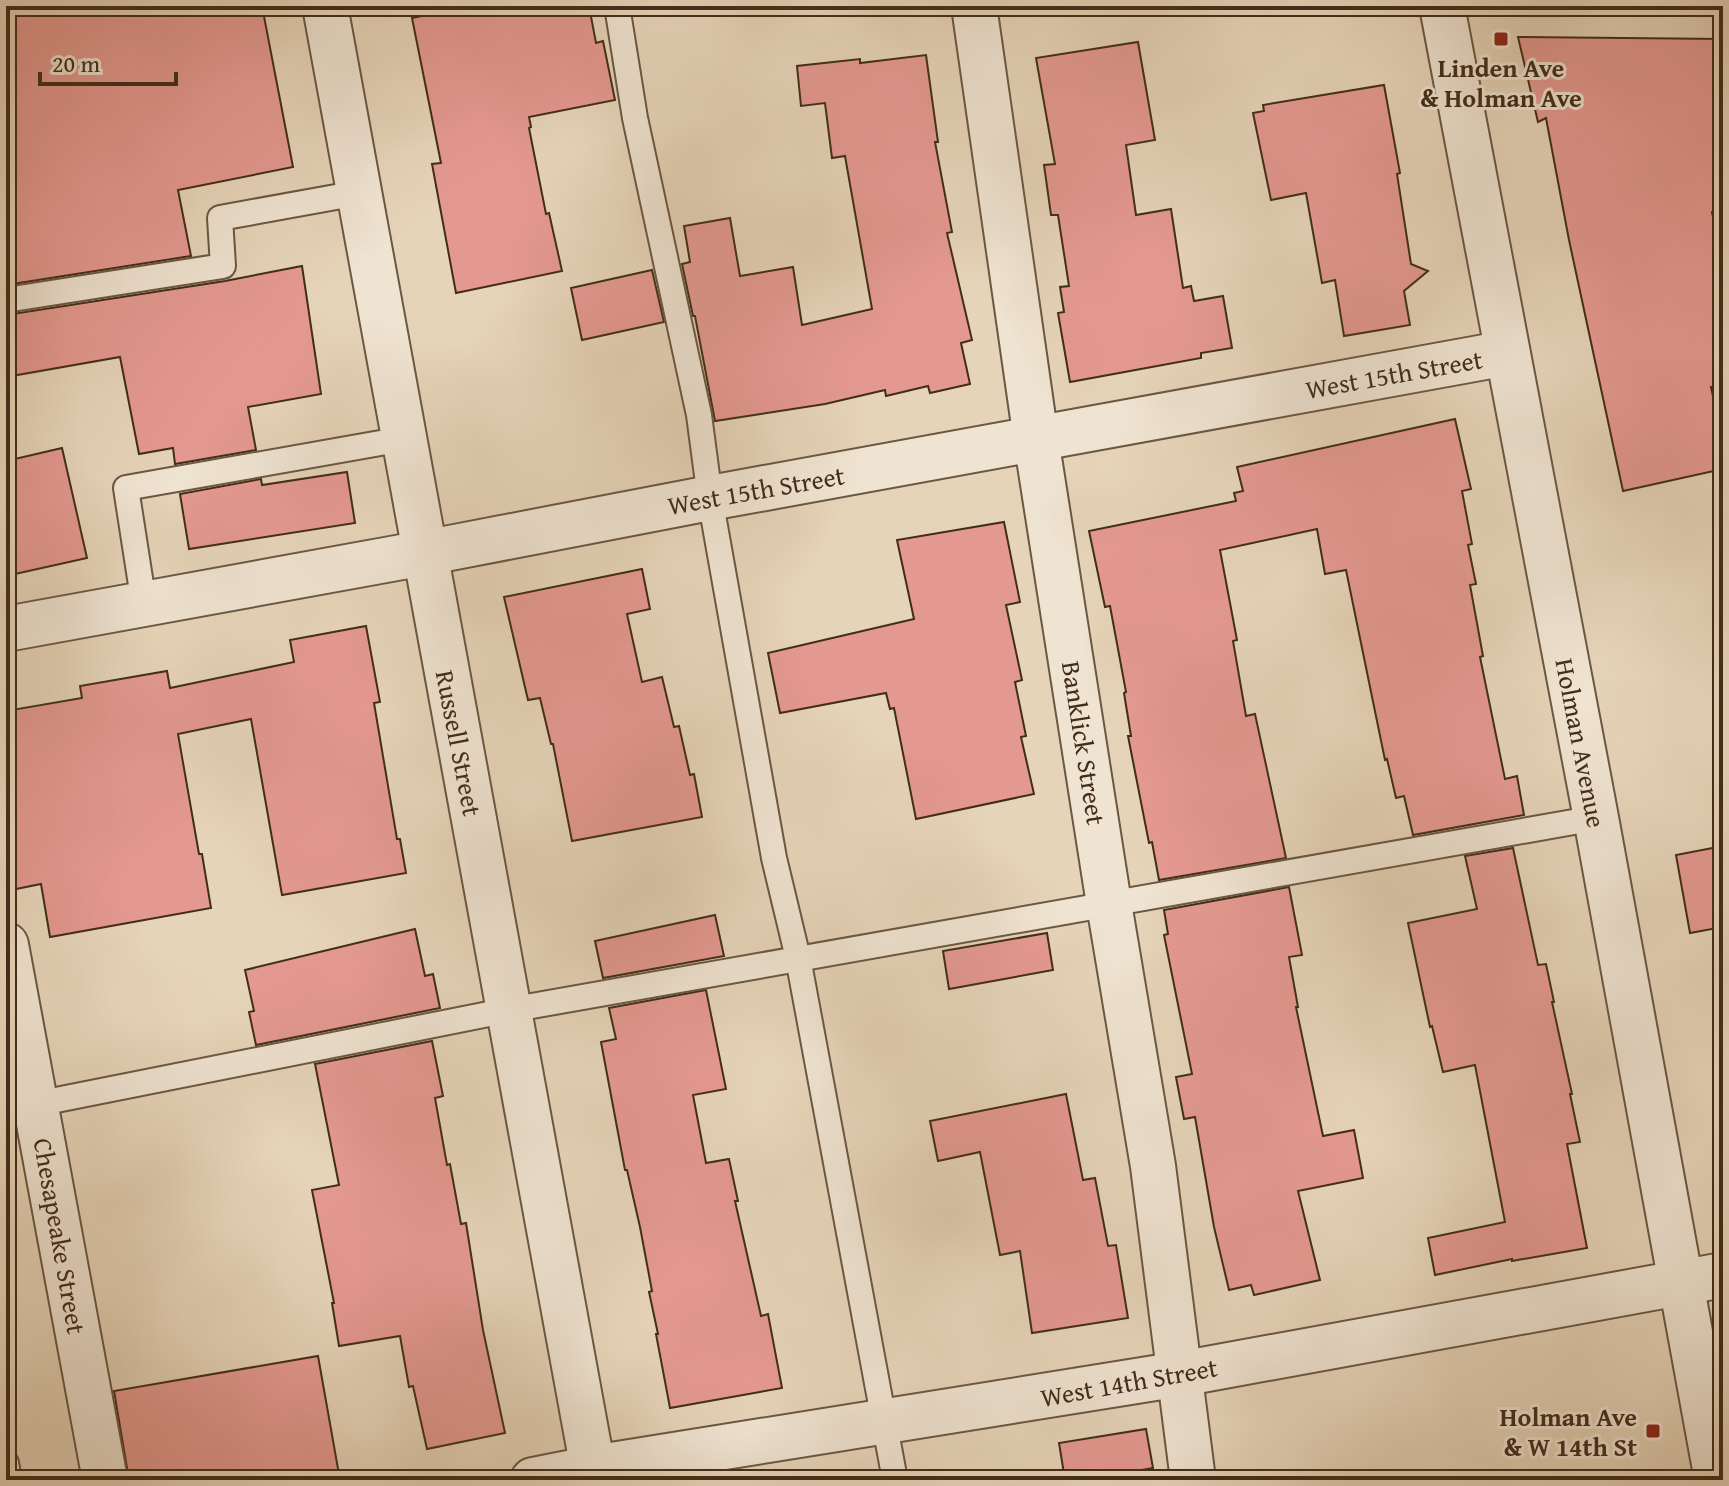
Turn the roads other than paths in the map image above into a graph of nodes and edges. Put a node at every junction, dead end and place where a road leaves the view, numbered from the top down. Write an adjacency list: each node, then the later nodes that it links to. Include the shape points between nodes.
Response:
1 (325, 6): 5 (street, Russell Street)
2 (617, 6): 10 (lane, via 635,118 699,415)
3 (974, 6): 9 (street, Banklick Street)
4 (1442, 6): 7 (street, Holman Avenue)
5 (358, 193): 6 (lane, via 220,218 223,266); 8 (street, Russell Street)
6 (6, 300)
7 (1507, 353): 9 (street, West 15th Street); 14 (street, Holman Avenue)
8 (403, 439): 11 (street, Russell Street); 12 (lane, via 126,488)
9 (1036, 439): 10 (street, West 15th Street); 15 (street, Banklick Street)
10 (710, 498): 11 (street, West 15th Street); 17 (lane, via 774,858)
11 (424, 553): 12 (street, West 15th Street); 18 (street, Russell Street)
12 (144, 604): 13 (street, West 15th Street)
13 (6, 629)
14 (1596, 818): 15 (lane); 21 (street, Holman Avenue)
15 (1109, 904): 17 (lane); 22 (street, Banklick Street, via 1153,1166)
16 (6, 945): 19 (street, Chesapeake Street)
17 (798, 958): 18 (lane); 23 (lane)
18 (509, 1010): 19 (lane); 25 (street, Russell Street)
19 (36, 1104): 27 (street, Chesapeake Street)
20 (1723, 1275): 21 (street, West 14th Street)
21 (1679, 1282): 22 (street, West 14th Street); 31 (street, Holman Avenue)
22 (1180, 1374): 23 (street, West 14th Street); 30 (street, Banklick Street)
23 (885, 1422): 25 (street, West 14th Street); 29 (lane)
24 (6, 1463): 26 (lane)
25 (594, 1474): 28 (street, West 14th Street)
26 (9, 1480)
27 (105, 1480)
28 (533, 1480)
29 (895, 1480)
30 (1193, 1480)
31 (1717, 1480)

